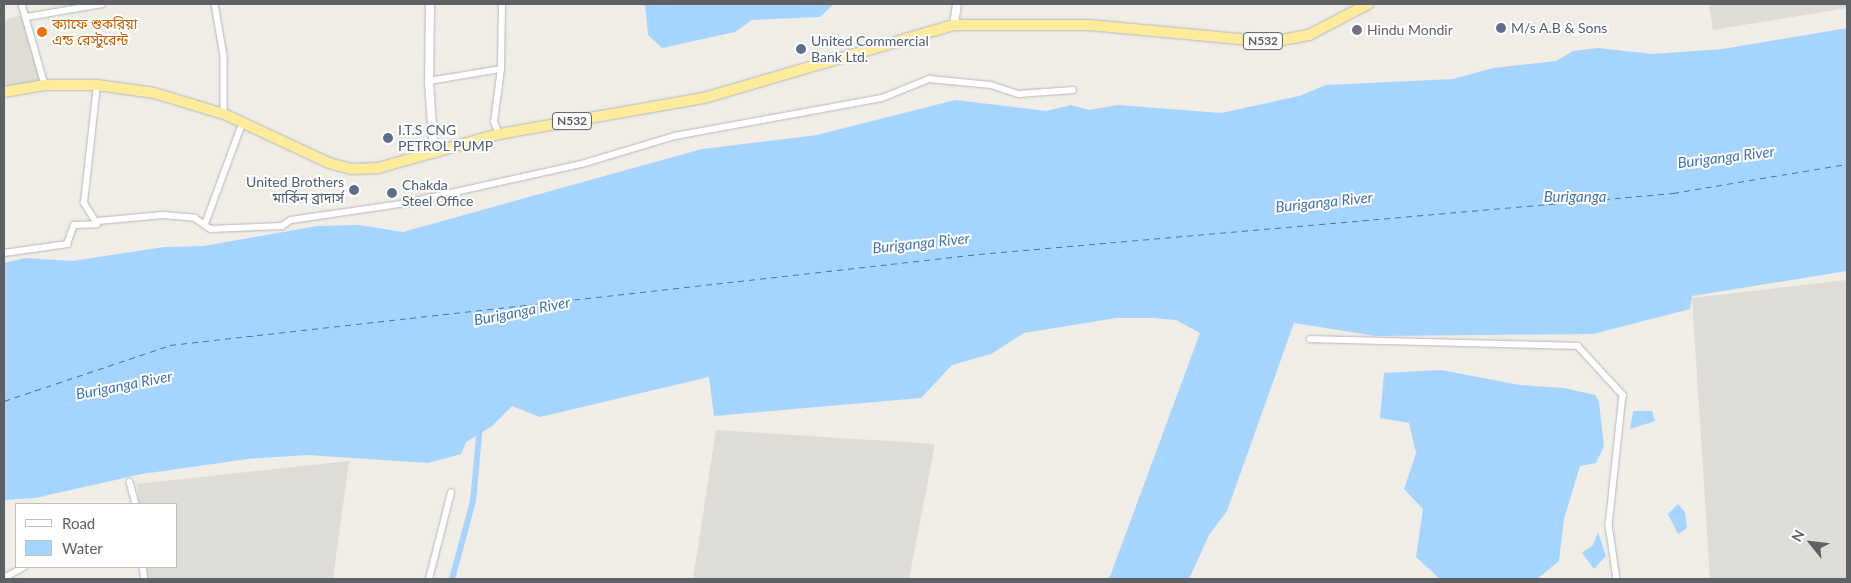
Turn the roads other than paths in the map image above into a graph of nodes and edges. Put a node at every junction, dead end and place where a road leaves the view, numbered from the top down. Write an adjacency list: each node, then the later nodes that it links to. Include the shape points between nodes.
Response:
1 (22, 4): 8 (street)
2 (102, 4): 8 (street)
3 (215, 4): 16 (street, via 224,64)
4 (430, 4): 11 (street)
5 (502, 4): 10 (street)
6 (957, 4): 9 (street)
7 (1368, 4): 9 (highway, N532, via 1309,35 1286,40 1089,25)
8 (27, 18): 12 (street)
9 (954, 25): 18 (highway, N532, via 704,98)
10 (501, 70): 11 (street); 18 (street, via 494,122)
11 (429, 81): 19 (street)
12 (45, 85): 13 (highway, N532); 15 (highway, N532)
13 (97, 85): 16 (highway, N532, via 154,93); 20 (street, via 84,203)
14 (1073, 90): 21 (street, via 1019,94 991,85 929,79 882,98 675,136 582,164 401,204 375,204 291,220 282,226 211,229)
15 (4, 92)
16 (224, 114): 17 (highway, N532)
17 (242, 124): 19 (highway, N532, via 351,169 378,168); 21 (street)
18 (499, 134): 19 (highway, N532)
19 (434, 154)
20 (98, 221): 21 (street, via 162,215 195,218); 22 (street, via 74,225 68,244)
21 (205, 224)
22 (4, 253)
23 (1310, 339): 30 (street, via 1578,346 1623,395 1609,526)
24 (130, 482): 26 (street)
25 (451, 493): 29 (street)
26 (136, 503)
27 (22, 568): 28 (street)
28 (4, 578)
29 (429, 579)
30 (1617, 579)

